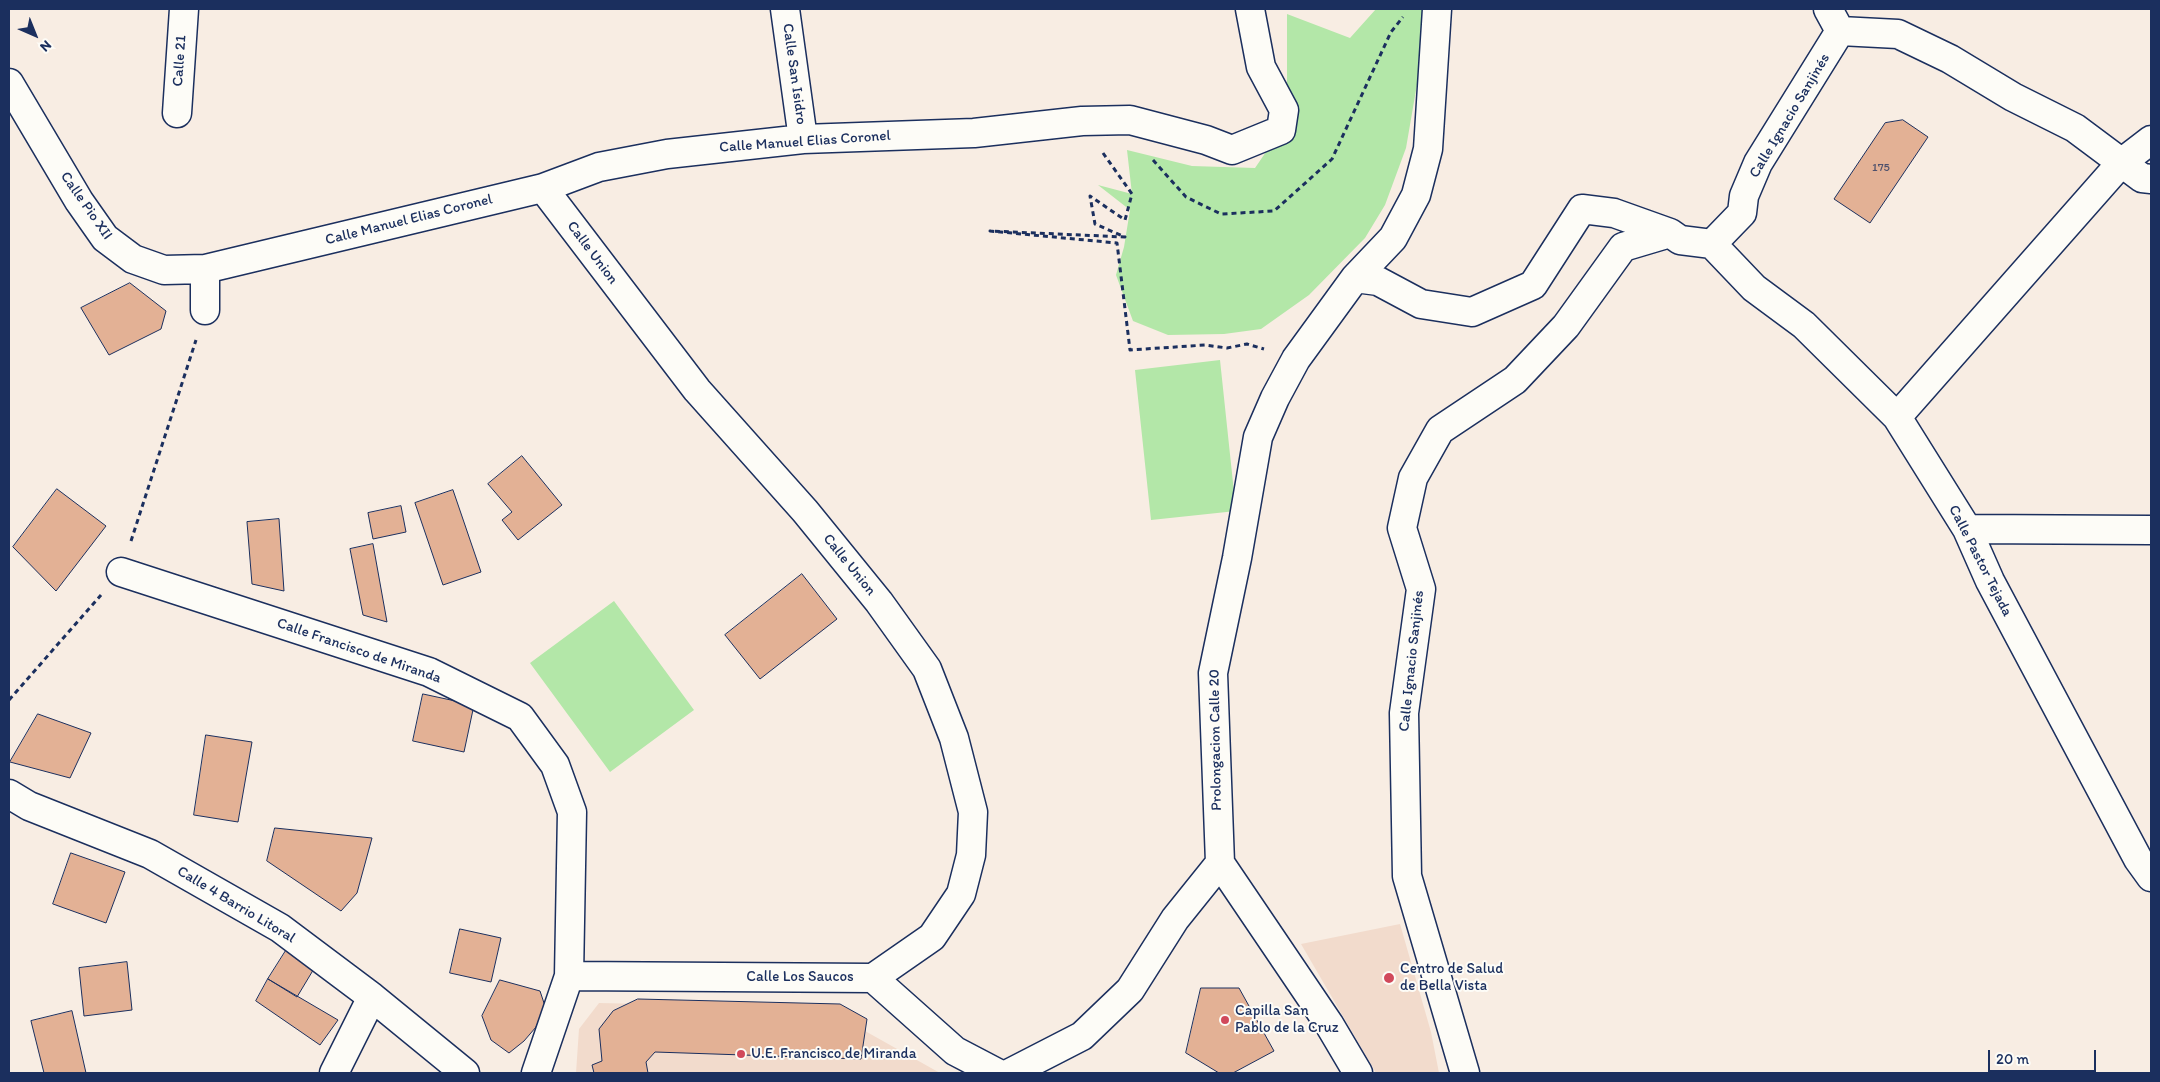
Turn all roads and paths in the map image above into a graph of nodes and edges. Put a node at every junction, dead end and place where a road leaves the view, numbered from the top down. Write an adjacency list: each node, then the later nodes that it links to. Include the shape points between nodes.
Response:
1 (184, 9): 7 (street, Calle 21)
2 (785, 9): 9 (street, Calle San Isidro)
3 (1250, 9): 8 (street, Calle Manuel Elias Coronel, via 1261,66 1284,110 1281,130 1232,150 1130,120)
4 (1437, 9): 17 (street, Prolongacion Calle 20, via 1428,149 1416,195 1393,238)
5 (1834, 20): 11 (street, Calle Ignacio Sanjinés, via 1898,34 1950,59 2075,128); 15 (street, Calle Ignacio Sanjinés, via 1758,163 1744,196 1742,213)
6 (9, 83): 16 (street, Calle Pio XII, via 79,201 105,238 133,260 164,270)
7 (176, 113)
8 (1082, 121): 9 (street, Calle Manuel Elias Coronel, via 974,133); 19 (path, via 1132,194 1125,220 1090,196 1095,224 1125,237 990,231 1117,243 1130,350 1205,344 1227,348 1247,344)
9 (803, 139): 13 (street, Calle Manuel Elias Coronel, via 667,154 598,167)
10 (2151, 140): 11 (street)
11 (2121, 163): 12 (street, Calle Ignacio Sanjinés, via 2142,178); 20 (street)
12 (2151, 179)
13 (542, 188): 16 (street, Calle Manuel Elias Coronel); 29 (street, Calle Union, via 697,390 805,511 879,602 927,669 954,738 973,812 971,855 961,894 932,937)
14 (1670, 233): 15 (street, via 1680,240); 17 (street, via 1614,213 1582,210 1533,285 1472,312 1421,304 1378,281); 37 (street, Calle Ignacio Sanjinés, via 1623,247 1566,326 1515,380 1440,430 1413,478 1402,528 1421,589 1404,713 1407,876)
15 (1712, 244): 20 (street, Calle Pastor Tejada, via 1754,288 1804,325)
16 (206, 270): 18 (street)
17 (1355, 278): 19 (street, Prolongacion Calle 20)
18 (205, 310): 23 (path)
19 (1296, 359): 26 (street, Prolongacion Calle 20, via 1258,437 1213,673)
20 (1897, 417): 21 (street, Calle Pastor Tejada)
21 (1967, 529): 22 (street); 27 (street, Calle Pastor Tejada, via 1990,581 2055,705 2138,859)
22 (2151, 530)
23 (121, 572): 24 (path); 28 (street, Calle Francisco de Miranda, via 429,672 520,717 555,765 572,812)
24 (9, 700)
25 (9, 794): 30 (street, Calle 4 Barrio Litoral, via 29,806 150,854 280,928)
26 (1220, 863): 35 (street, via 1175,919 1130,990 1082,1036); 36 (street, via 1329,1024)
27 (2151, 876)
28 (569, 976): 29 (street, Calle Los Saucos); 33 (street, Calle Francisco de Miranda)
29 (873, 978): 34 (street, Calle Los Saucos, via 955,1051)
30 (372, 997): 31 (street); 32 (street, Calle 4 Barrio Litoral)
31 (334, 1073)
32 (465, 1073)
33 (536, 1073)
34 (997, 1073)
35 (1010, 1073)
36 (1358, 1073)
37 (1466, 1073)

